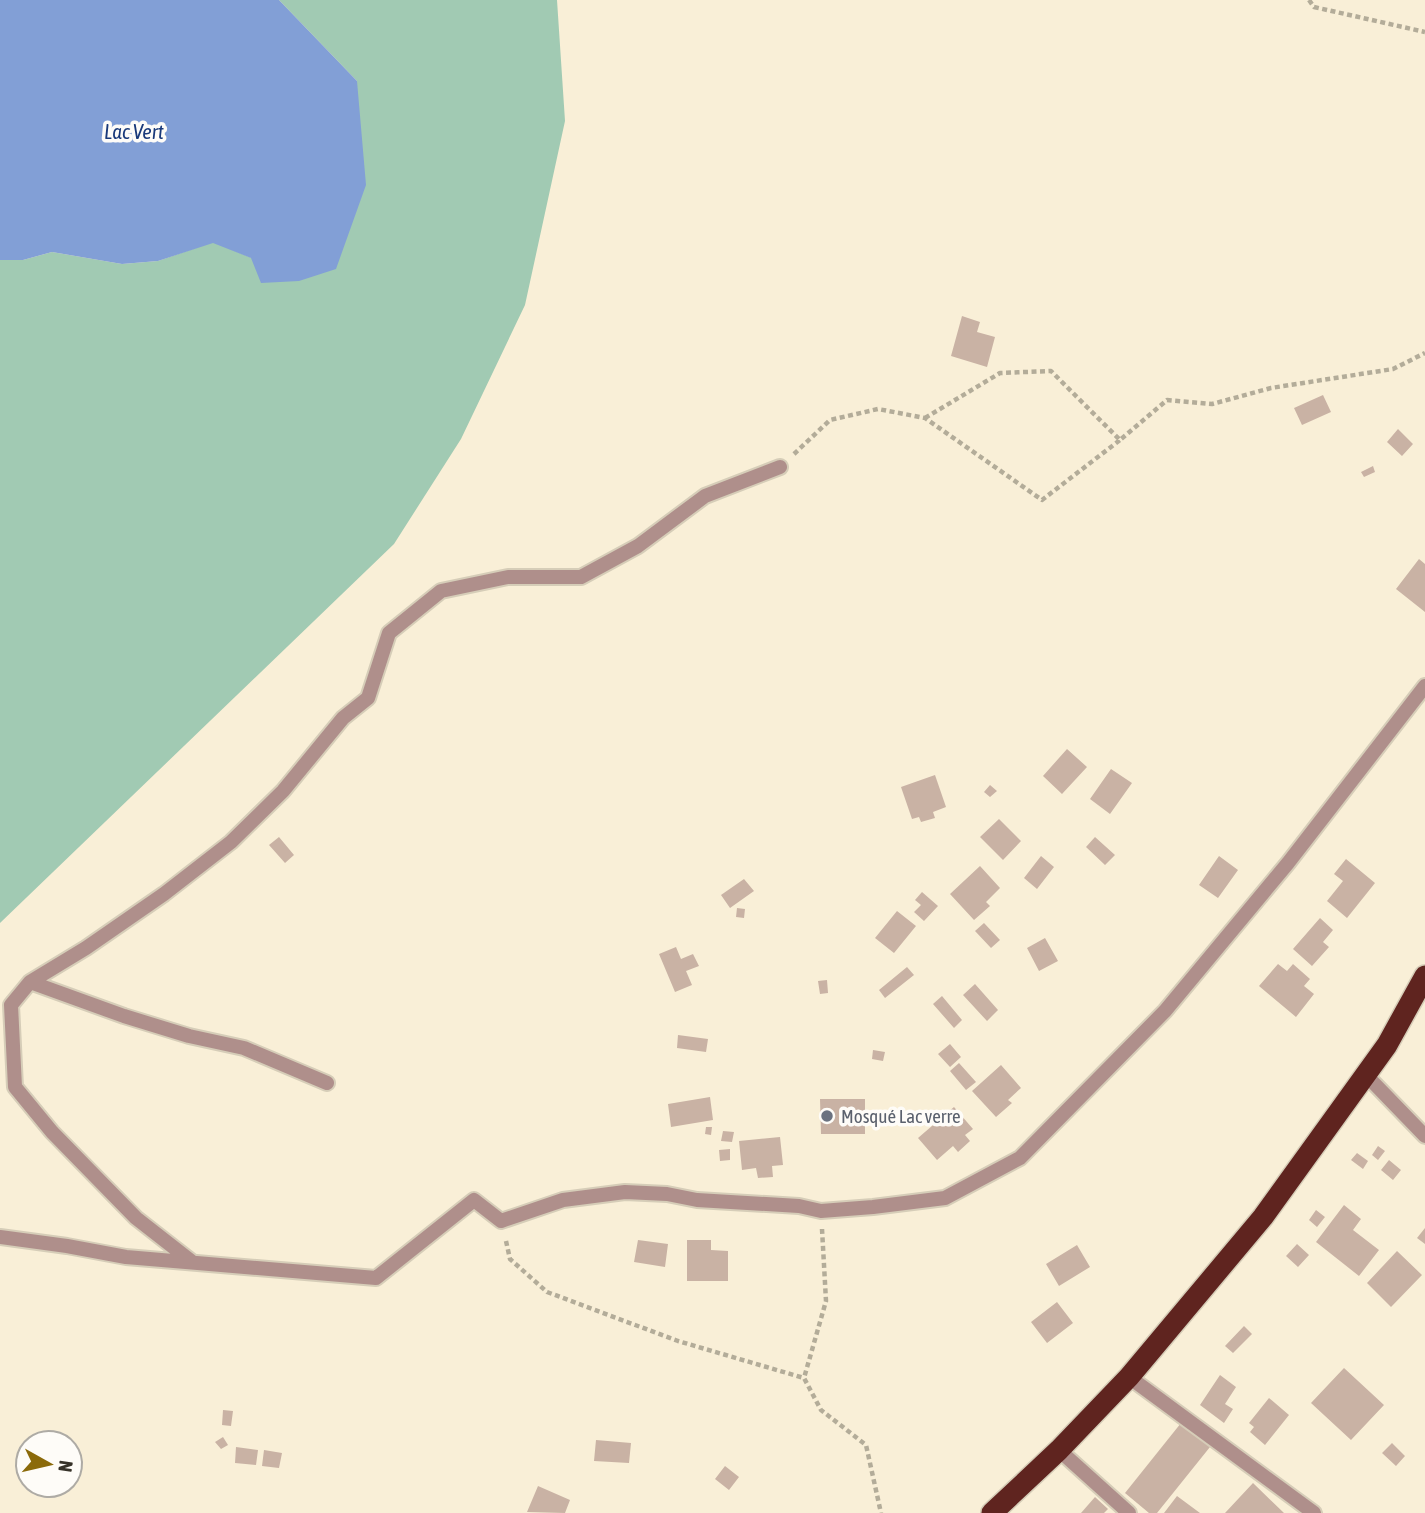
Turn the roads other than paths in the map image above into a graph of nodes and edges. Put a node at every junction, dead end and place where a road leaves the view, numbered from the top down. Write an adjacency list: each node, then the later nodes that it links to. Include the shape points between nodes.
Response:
1 (780, 467): 4 (street, via 705,496 638,546 581,577 508,577 442,592 389,633 368,698 343,718 283,791 230,842 141,910)
2 (1425, 686): 9 (street, via 1288,863 1165,1011 1020,1158 945,1198 821,1211 625,1192 563,1200 501,1221 474,1199 376,1278)
3 (1425, 976): 5 (highway, via 1387,1045)
4 (30, 982): 6 (street, via 124,1016 244,1048); 9 (street, via 11,1005 15,1087 136,1218)
5 (1365, 1074): 7 (street); 10 (highway, via 1263,1217)
6 (327, 1083)
7 (1425, 1136)
8 (0, 1237): 9 (street, via 126,1257)
9 (191, 1261)
10 (1129, 1377): 11 (highway); 14 (street)
11 (1059, 1450): 12 (highway); 13 (street)
12 (992, 1513)
13 (1129, 1513)
14 (1314, 1513)

